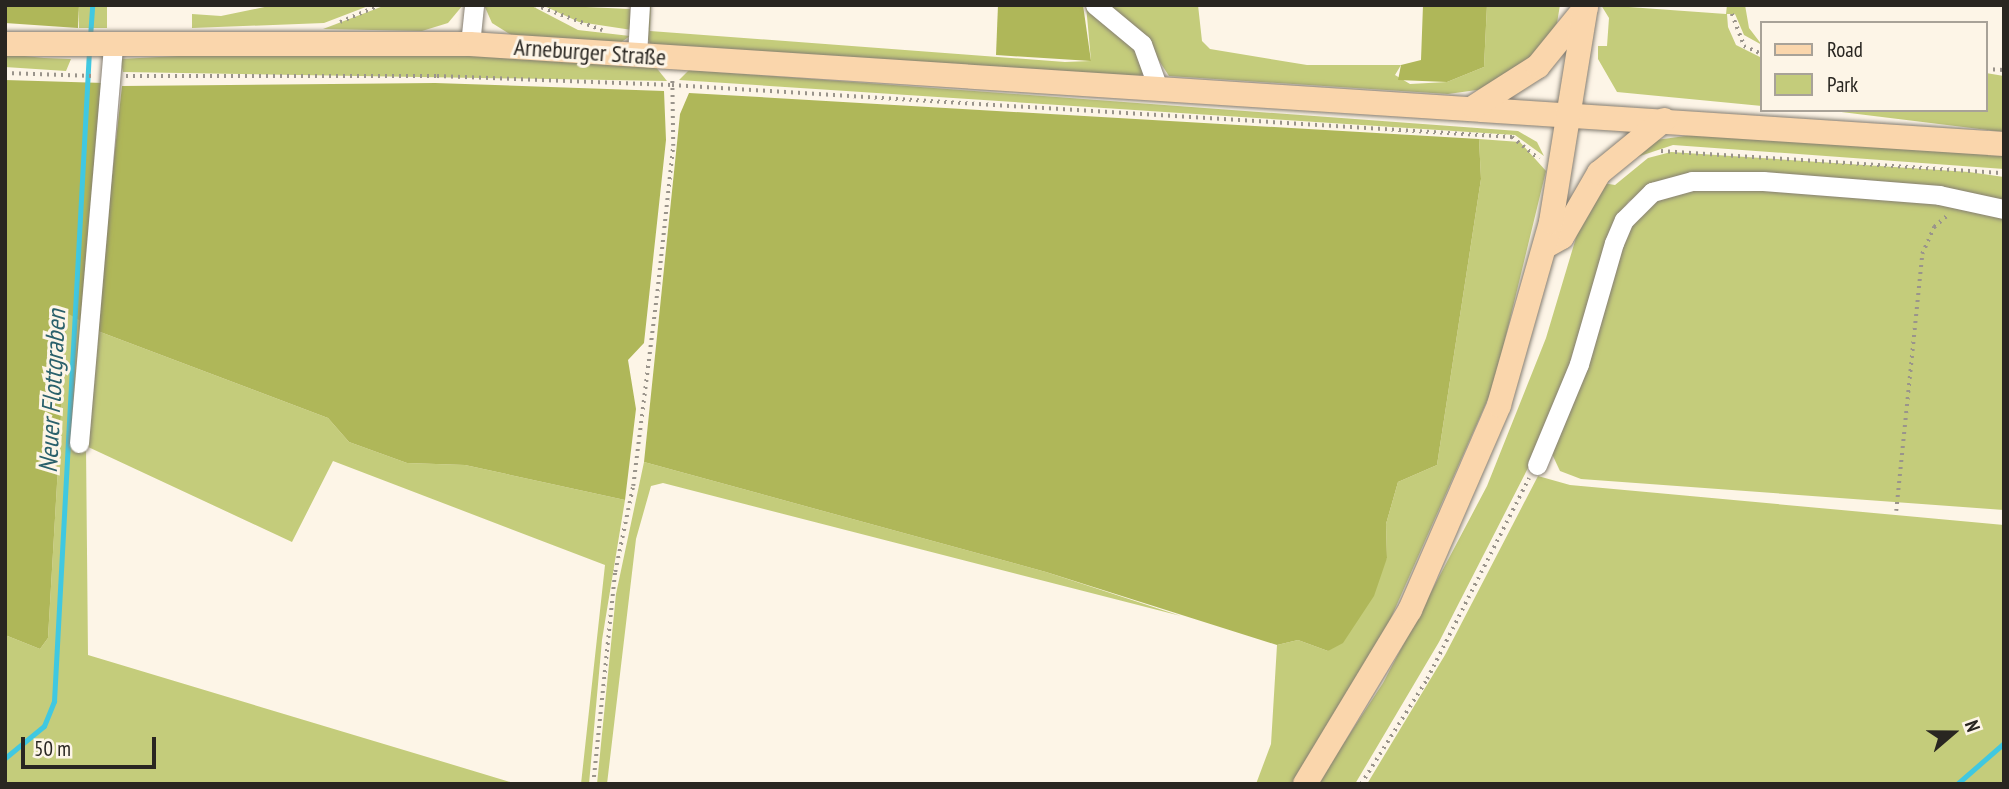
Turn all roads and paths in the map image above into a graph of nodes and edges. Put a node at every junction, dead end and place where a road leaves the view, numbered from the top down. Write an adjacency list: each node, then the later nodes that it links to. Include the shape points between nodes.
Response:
1 (474, 5): 8 (street)
2 (536, 5): 9 (path, via 580,27)
3 (640, 5): 9 (street)
4 (1095, 5): 16 (street, via 1142,44)
5 (1586, 6): 17 (main road, via 1538,66); 18 (main road)
6 (1732, 14): 11 (path, via 1744,46)
7 (5, 44): 10 (main road, Arneburger Straße)
8 (470, 44): 9 (main road, Arneburger Straße); 10 (main road, Arneburger Straße, via 292,40)
9 (637, 45): 12 (main road, Arneburger Straße)
10 (109, 48): 14 (street)
11 (1760, 53)
12 (673, 57): 15 (path); 16 (main road, Arneburger Straße)
13 (5, 73): 14 (path)
14 (108, 76): 15 (path, via 437,76); 27 (street)
15 (672, 85): 22 (path, via 1512,137); 30 (path, via 661,256 633,486 615,572)
16 (1166, 89): 17 (main road, Arneburger Straße)
17 (1473, 107): 18 (main road, Arneburger Straße)
18 (1572, 114): 19 (main road, Arneburger Straße); 26 (main road)
19 (1664, 120): 20 (main road, Arneburger Straße); 26 (main road, via 1599,173 1562,237)
20 (2004, 144)
21 (1649, 155): 23 (path, via 1673,148 1734,151)
22 (1540, 159)
23 (2004, 173)
24 (1967, 202): 25 (street); 28 (street, via 1763,181 1692,181 1652,192 1623,219 1579,364); 29 (path, via 1934,227 1922,254)
25 (2004, 209)
26 (1546, 246): 31 (main road, via 1499,405 1445,539 1388,651)
27 (79, 443)
28 (1537, 465): 32 (path, via 1427,678)
29 (1896, 511)
30 (593, 784)
31 (1305, 784)
32 (1361, 784)

